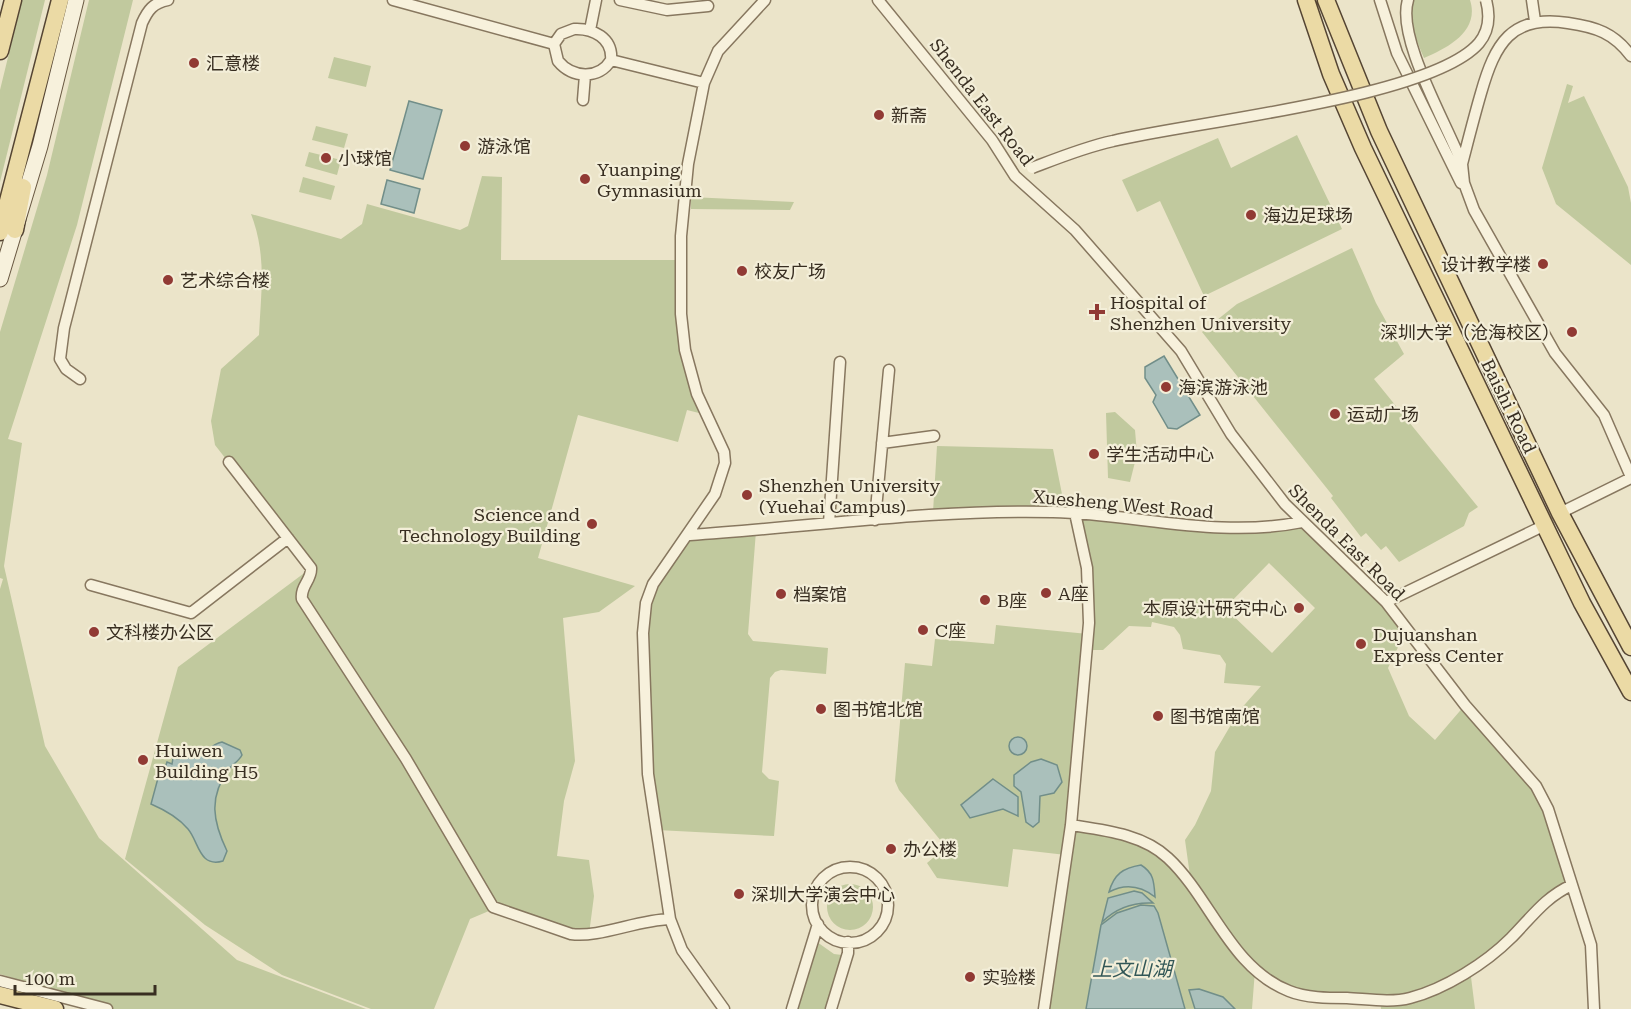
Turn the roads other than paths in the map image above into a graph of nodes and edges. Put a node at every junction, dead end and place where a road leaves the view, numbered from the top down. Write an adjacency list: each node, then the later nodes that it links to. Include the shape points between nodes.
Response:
1 (13, 0): 18 (main road)
2 (60, 0): 31 (main road)
3 (76, 0): 31 (main road, via 40,146)
4 (168, 0): 35 (street, via 148,10 142,24 64,328 60,359)
5 (393, 0): 21 (street)
6 (596, 0): 19 (street)
7 (620, 0): 16 (street, via 667,10)
8 (765, 0): 26 (street, via 718,51)
9 (878, 0): 29 (street, Shenda East Road, via 992,140)
10 (1306, 0): 46 (main road, Baishi Road, via 1331,74 1363,148)
11 (1326, 0): 42 (main road, Baishi Road, via 1379,131)
12 (1380, 0): 30 (street, via 1396,53)
13 (1408, 0): 28 (street, via 1408,35)
14 (1485, 0): 29 (street, bridge, via 1489,15 1479,43 1449,63 1414,78 1349,96 1113,141)
15 (1532, 0): 17 (street)
16 (708, 6)
17 (1535, 21): 23 (street, via 1604,31 1622,43); 28 (street, via 1511,34 1494,53)
18 (8, 22): 20 (main road); 22 (main road)
19 (590, 30): 21 (street, via 567,31); 24 (street, via 609,46)
20 (0, 42)
21 (554, 44): 25 (street, via 555,56 562,66)
22 (0, 51)
23 (1631, 56)
24 (611, 60): 25 (street, via 603,69); 26 (street)
25 (585, 75): 27 (street)
26 (704, 83): 47 (street, via 690,153 681,236 681,314 685,350 697,393 724,452 725,463 715,494)
27 (583, 100)
28 (1462, 164): 30 (street)
29 (1015, 176): 44 (street, Shenda East Road, via 1075,230 1181,351 1231,434)
30 (1474, 210): 38 (street, via 1540,329)
31 (8, 231): 32 (main road)
32 (0, 279)
33 (840, 362): 45 (street)
34 (889, 370): 37 (street)
35 (80, 379)
36 (934, 436): 37 (street)
37 (882, 443): 43 (street)
38 (1626, 450): 40 (street)
39 (228, 462): 48 (street)
40 (1631, 478): 42 (street)
41 (1075, 513): 43 (street, Xuesheng West Road); 44 (street, Xuesheng West Road, via 1248,530); 53 (street, via 1087,568 1089,623)
42 (1560, 513): 51 (main road, Baishi Road)
43 (875, 520): 45 (street, Xuesheng West Road)
44 (1302, 522): 50 (street, Shenda East Road)
45 (829, 523): 47 (street, Xuesheng West Road)
46 (1545, 525): 50 (street); 52 (main road, Baishi Road)
47 (690, 535): 55 (street, via 653,585 642,633 648,774)
48 (288, 538): 49 (street, via 191,612); 55 (street, via 311,568 301,593 307,608 406,759 493,907 584,936 649,920)
49 (91, 585)
50 (1386, 602): 54 (street, Shenda East Road, via 1465,705 1536,786 1548,809)
51 (1631, 647)
52 (1631, 692)
53 (1071, 825): 60 (street, via 1140,840 1167,856 1230,940 1269,981 1312,996); 66 (street)
54 (1572, 885): 60 (street, via 1556,892 1510,939 1470,969 1410,998); 67 (street, Shenda East Road, via 1591,945)
55 (670, 919): 63 (street, via 682,950)
56 (818, 924): 57 (street, via 832,938); 57 (street, via 813,899 825,877 844,867 868,871 885,890 886,916 872,935); 64 (street)
57 (848, 942): 65 (street)
58 (0, 981): 62 (street)
59 (0, 995): 61 (main road)
60 (1381, 1004)
61 (55, 1009)
62 (107, 1009)
63 (724, 1009)
64 (792, 1009)
65 (831, 1009)
66 (1044, 1009)
67 (1594, 1009)

